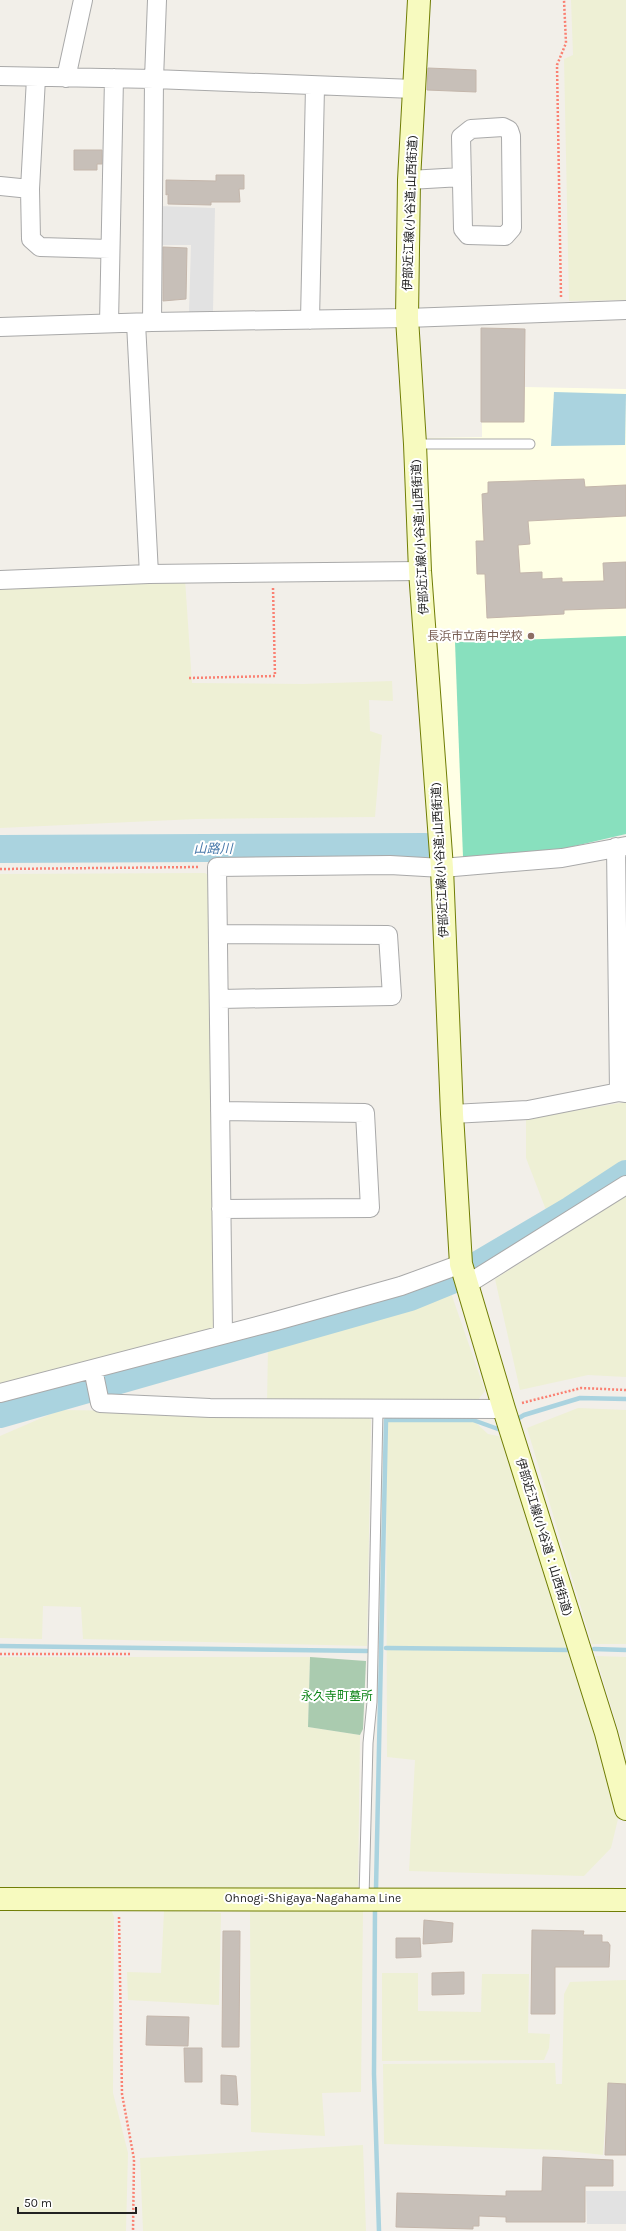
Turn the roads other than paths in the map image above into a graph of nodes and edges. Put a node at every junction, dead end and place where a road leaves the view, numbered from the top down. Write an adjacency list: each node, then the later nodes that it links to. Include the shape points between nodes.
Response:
1 (83, 0): 6 (street)
2 (157, 0): 8 (street)
3 (420, 0): 10 (main road, 伊部近江線(小谷道;山西街道))
4 (0, 76): 5 (street)
5 (36, 78): 6 (street); 14 (street)
6 (66, 78): 7 (street)
7 (114, 78): 8 (street); 15 (street)
8 (154, 79): 9 (street); 19 (street)
9 (315, 87): 10 (street); 18 (street)
10 (414, 90): 12 (main road, 伊部近江線(小谷道;山西街道))
11 (462, 177): 11 (street, via 461,137 464,133 471,129 503,127 509,130 513,224 508,234 472,236 465,232); 12 (street)
12 (409, 180): 17 (main road, 伊部近江線(小谷道;山西街道))
13 (0, 186): 14 (street)
14 (30, 189): 15 (street, via 31,239 40,246)
15 (110, 249): 20 (street)
16 (626, 310): 17 (street)
17 (407, 318): 18 (street); 22 (main road, 伊部近江線(小谷道;山西街道))
18 (310, 320): 19 (street)
19 (144, 322): 20 (street); 25 (street)
20 (109, 323): 21 (street)
21 (0, 327)
22 (415, 444): 23 (lane); 24 (main road, 伊部近江線(小谷道;山西街道))
23 (530, 444)
24 (420, 571): 25 (street); 28 (main road, 伊部近江線(小谷道;山西街道))
25 (149, 574): 26 (street)
26 (0, 580)
27 (621, 846): 28 (street, via 562,858); 31 (street)
28 (442, 868): 29 (street, via 390,865 217,867); 33 (main road, 伊部近江線(小谷道;山西街道))
29 (218, 934): 30 (street); 30 (street, via 388,935 392,996)
30 (220, 999): 32 (street)
31 (622, 1092): 33 (street, via 528,1110)
32 (220, 1112): 35 (street); 35 (street, via 365,1113 370,1208)
33 (452, 1114): 36 (main road, 伊部近江線(小谷道;山西街道))
34 (626, 1185): 36 (street)
35 (221, 1209): 37 (street)
36 (464, 1277): 37 (street, via 401,1286); 40 (main road, 伊部近江線(小谷道：山西街道))
37 (223, 1334): 38 (street)
38 (94, 1369): 39 (street); 41 (street, via 100,1403 210,1408)
39 (0, 1393)
40 (504, 1409): 41 (street); 42 (main road, 伊部近江線(小谷道：山西街道), via 603,1726)
41 (378, 1410): 43 (lane, via 372,1702 368,1743)
42 (626, 1809)
43 (364, 1898): 44 (main road, Ohnogi-Shigaya-Nagahama Line); 45 (main road, Ohnogi-Shigaya-Nagahama Line)
44 (0, 1899)
45 (626, 1900)

